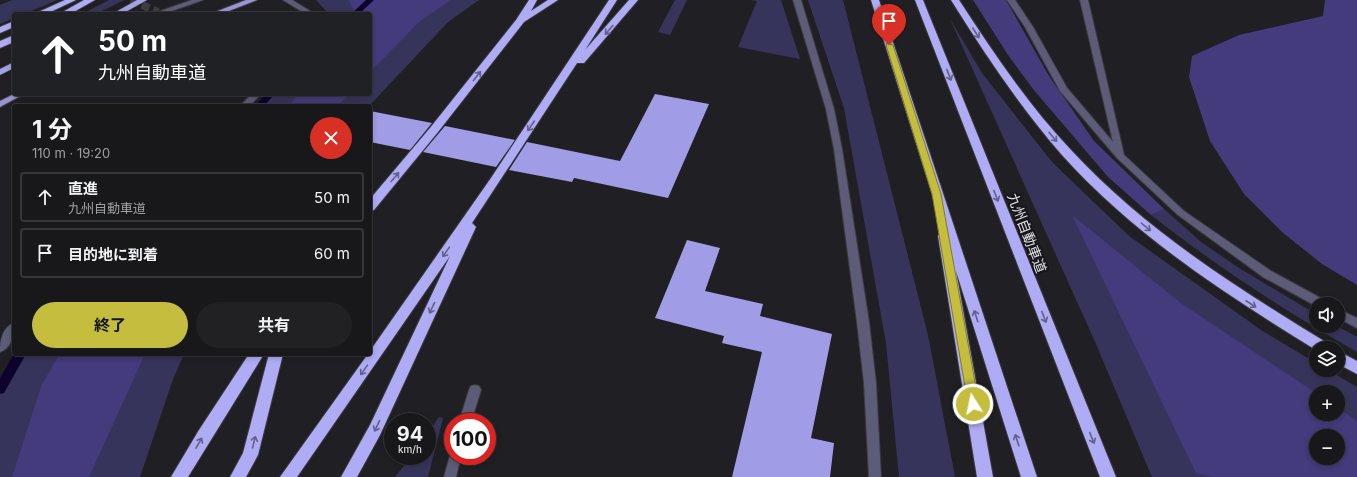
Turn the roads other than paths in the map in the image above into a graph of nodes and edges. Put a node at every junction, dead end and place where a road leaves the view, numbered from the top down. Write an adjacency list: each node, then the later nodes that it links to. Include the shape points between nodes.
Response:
1 (72, 0): 17 (highway)
2 (92, 0): 18 (highway)
3 (143, 0): 19 (highway)
4 (199, 0): 20 (street)
5 (253, 0): 21 (main road)
6 (287, 0): 22 (street)
7 (533, 0): 23 (highway)
8 (554, 0): 23 (highway)
9 (613, 0): 30 (highway)
10 (634, 0): 30 (highway, one-way to 30)
11 (797, 0): 57 (street, via 830,109 838,149 865,337)
12 (875, 0): 36 (highway)
13 (919, 0): 60 (highway, 九州自動車道, one-way to 60)
14 (955, 0): 43 (highway, one-way to 43, via 999,69 1028,108 1067,154 1113,199 1171,248 1252,304)
15 (1011, 0): 35 (street, via 1063,88)
16 (1084, 0): 35 (street)
17 (43, 12)
18 (67, 12)
19 (120, 12)
20 (162, 12)
21 (220, 12)
22 (308, 12)
23 (520, 21): 38 (highway, one-way to 23)
24 (12, 25): 25 (highway)
25 (0, 30)
26 (12, 39): 27 (highway)
27 (0, 45)
28 (12, 66): 29 (highway)
29 (0, 72)
30 (553, 94): 37 (highway, one-way to 37)
31 (16, 96): 33 (main road)
32 (255, 96): 34 (street)
33 (0, 104)
34 (246, 104)
35 (1120, 156): 39 (street, via 1181,213 1267,274)
36 (936, 194): 58 (highway); 59 (highway, one-way to 36)
37 (484, 197): 54 (highway, one-way to 54); 55 (highway, one-way to 55, via 375,430)
38 (372, 205)
39 (1309, 297)
40 (1345, 317): 41 (street)
41 (1357, 323)
42 (12, 331): 44 (street)
43 (1313, 341)
44 (0, 347)
45 (256, 356): 52 (highway, one-way to 45)
46 (275, 356): 53 (highway, one-way to 46, via 250,455)
47 (1345, 361): 48 (highway)
48 (1357, 368)
49 (475, 390): 50 (street)
50 (469, 413)
51 (453, 465): 56 (street)
52 (179, 477)
53 (238, 477)
54 (288, 477)
55 (349, 477)
56 (450, 477)
57 (875, 477)
58 (985, 477)
59 (1029, 477)
60 (1108, 477)

